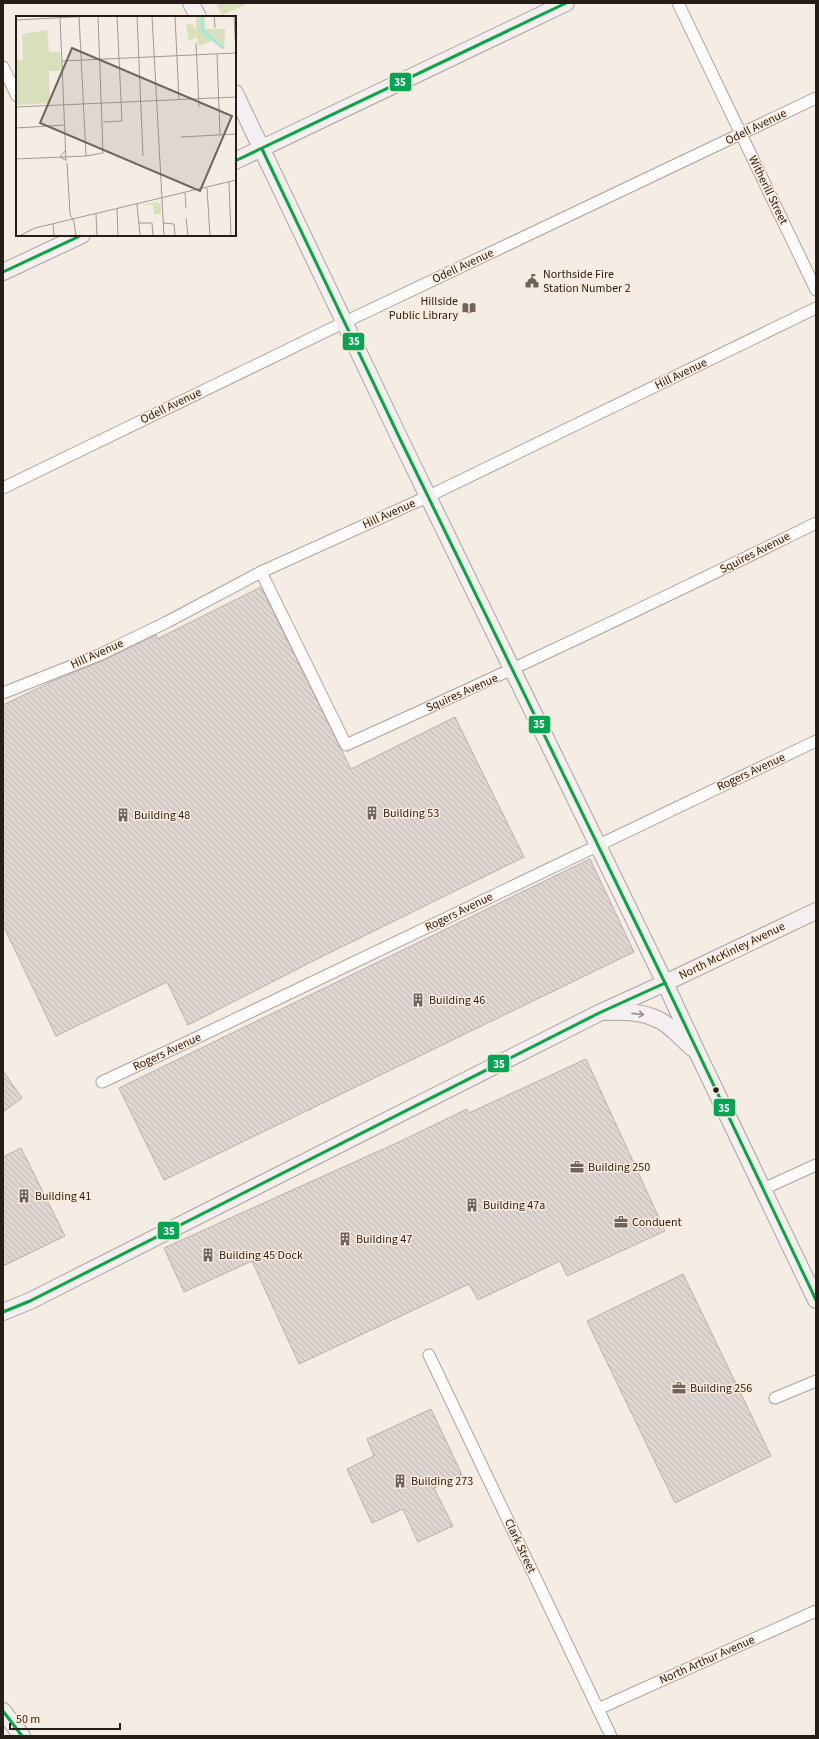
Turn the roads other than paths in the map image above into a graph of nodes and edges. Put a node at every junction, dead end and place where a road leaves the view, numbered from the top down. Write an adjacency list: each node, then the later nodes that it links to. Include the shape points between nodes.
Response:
1 (192, 3): 4 (street)
2 (566, 3): 10 (street)
3 (678, 3): 9 (street, Witherill Street)
4 (198, 16)
5 (3, 67): 6 (street)
6 (16, 94)
7 (236, 95): 10 (street)
8 (816, 98): 9 (street, Odell Avenue)
9 (741, 134): 14 (street, Witherill Street); 16 (street, Odell Avenue)
10 (262, 148): 11 (street); 16 (street)
11 (236, 161)
12 (80, 236): 13 (street)
13 (3, 272)
14 (816, 290)
15 (816, 308): 18 (street, Hill Avenue)
16 (345, 322): 17 (street, Odell Avenue); 18 (street)
17 (3, 488)
18 (429, 496): 20 (street, Hill Avenue); 21 (street)
19 (816, 523): 21 (street, Squires Avenue)
20 (261, 572): 21 (street, Squires Avenue, via 346,745); 22 (street, Hill Avenue, via 99,655)
21 (513, 670): 24 (street)
22 (3, 693)
23 (816, 741): 24 (street, Rogers Avenue)
24 (598, 844): 26 (street); 29 (street, Rogers Avenue)
25 (816, 910): 26 (street, North McKinley Avenue)
26 (666, 983): 27 (street, North McKinley Avenue); 28 (street)
27 (599, 1013): 28 (street, one-way to 28, via 644,1014 662,1021); 33 (street, North McKinley Avenue, via 30,1301)
28 (697, 1052): 31 (street)
29 (102, 1082)
30 (816, 1165): 31 (street)
31 (763, 1189): 32 (street)
32 (816, 1300)
33 (3, 1312)
34 (429, 1355): 38 (street, Clark Street)
35 (816, 1381): 36 (street)
36 (775, 1398)
37 (816, 1611): 38 (street, North Arthur Avenue)
38 (598, 1709): 41 (street, Clark Street)
39 (3, 1711): 40 (street)
40 (22, 1736)
41 (611, 1736)

